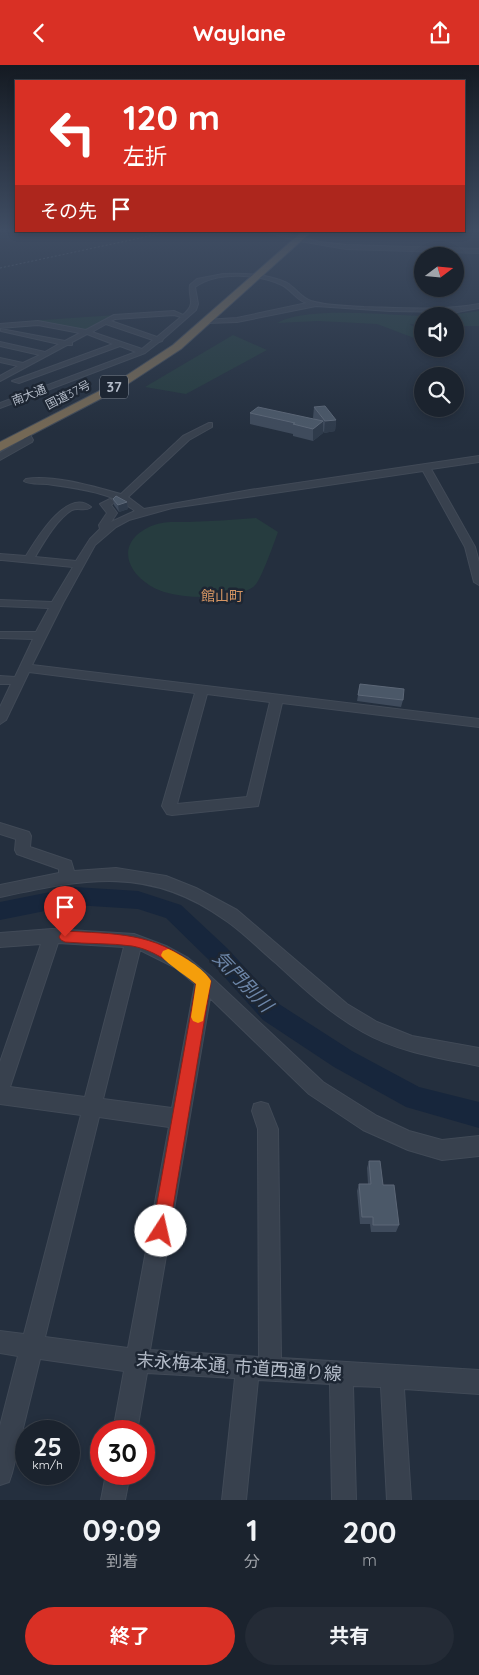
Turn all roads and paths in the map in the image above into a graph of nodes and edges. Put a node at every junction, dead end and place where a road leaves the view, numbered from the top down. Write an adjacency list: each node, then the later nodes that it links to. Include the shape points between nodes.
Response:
1 (194, 297): 13 (street, 南大通, via 193,310)
2 (235, 297): 8 (highway, 国道37号 / 37)
3 (299, 297): 4 (street)
4 (315, 304): 5 (street, via 457,310); 8 (street, via 237,320)
5 (479, 306)
6 (139, 315): 7 (street); 9 (street, via 114,317); 10 (street)
7 (180, 315)
8 (208, 321): 29 (highway, 国道37号 / 37, via 177,347 119,385)
9 (106, 322): 14 (street); 15 (street)
10 (156, 323)
11 (165, 326): 13 (street)
12 (0, 328): 14 (street, via 38,323); 16 (street)
13 (173, 328): 15 (street, 南大通)
14 (87, 332): 16 (street); 17 (street)
15 (160, 340): 19 (street, 南大通)
16 (67, 343): 20 (street); 21 (street)
17 (119, 343): 19 (street); 20 (street)
18 (0, 344): 21 (street)
19 (143, 352): 26 (street, 南大通)
20 (94, 353): 25 (street)
21 (46, 354): 23 (street)
22 (0, 360): 23 (street)
23 (25, 365): 24 (street)
24 (1, 378): 25 (street)
25 (16, 381): 26 (street)
26 (40, 391): 27 (street, 南大通)
27 (0, 406)
28 (209, 425): 35 (street, via 186,438)
29 (25, 433): 30 (highway, 国道37号 / 37); 31 (street, via 29,441)
30 (0, 447)
31 (0, 457)
32 (479, 459): 33 (street)
33 (425, 467): 38 (street, via 303,484); 43 (street, via 470,547)
34 (29, 481): 35 (street, via 56,483)
35 (123, 497): 38 (street)
36 (110, 502): 39 (street, via 105,504 112,513 104,525)
37 (86, 507): 41 (street, via 68,507)
38 (142, 513): 39 (street)
39 (106, 530): 42 (street, via 90,543)
40 (2, 557): 41 (street)
41 (29, 559): 42 (street)
42 (79, 564): 45 (street)
43 (479, 582)
44 (0, 603): 45 (street)
45 (56, 605): 47 (street)
46 (0, 635): 47 (street)
47 (41, 636): 48 (street)
48 (25, 667): 50 (street); 51 (street)
49 (0, 680): 50 (street)
50 (18, 681): 53 (street)
51 (202, 690): 52 (street); 52 (street, via 169,806 172,810 253,802)
52 (277, 699): 55 (street)
53 (4, 705): 54 (street)
54 (0, 720)
55 (479, 723)
56 (0, 828): 57 (street, via 24,835 22,849 66,865)
57 (67, 877): 58 (street); 63 (street, via 116,874 166,882 191,892 231,915 341,1010 370,1028 412,1044)
58 (0, 891)
59 (52, 936): 60 (street); 61 (street); 64 (street)
60 (0, 941)
61 (134, 941): 62 (street, via 175,959); 66 (street)
62 (204, 981): 68 (street); 69 (street, via 316,1088 370,1123 408,1140 442,1150)
63 (479, 1057)
64 (0, 1089)
65 (0, 1095): 66 (street)
66 (93, 1108): 68 (street); 71 (street)
67 (260, 1111): 73 (street, via 268,1129)
68 (181, 1119): 72 (street)
69 (479, 1146)
70 (0, 1342): 71 (street, 末永梅本通, 市道西通り線)
71 (31, 1347): 72 (street, 末永梅本通, 市道西通り線); 78 (street)
72 (137, 1361): 73 (street, 末永梅本通, 市道西通り線); 77 (street)
73 (259, 1369): 74 (street, 末永梅本通, 市道西通り線); 81 (street)
74 (341, 1373): 75 (street, 末永梅本通, 市道西通り線); 82 (street)
75 (392, 1377): 76 (street, 末永梅本通, 市道西通り線); 83 (street)
76 (479, 1382)
77 (127, 1420)
78 (0, 1473)
79 (116, 1485): 80 (street)
80 (113, 1500)
81 (234, 1500)
82 (344, 1500)
83 (399, 1500)

